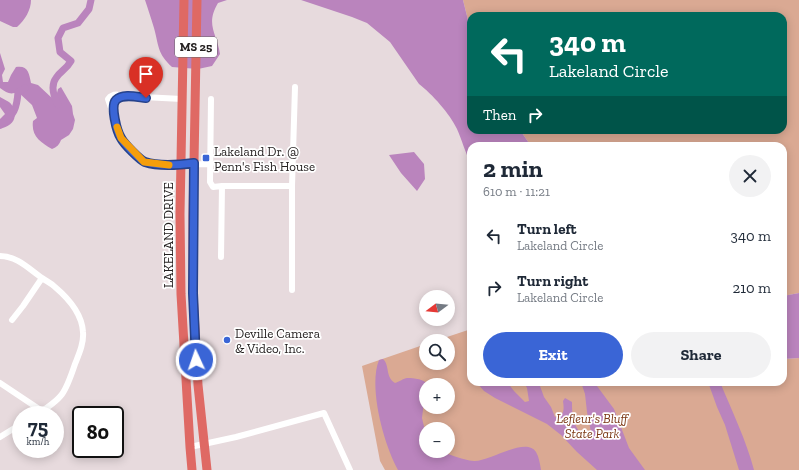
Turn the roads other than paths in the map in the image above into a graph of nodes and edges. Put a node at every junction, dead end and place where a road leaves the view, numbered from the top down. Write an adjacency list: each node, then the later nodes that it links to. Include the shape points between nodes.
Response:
1 (184, 0): 4 (highway, LAKELAND DRIVE / MS 25)
2 (197, 0): 6 (highway, LAKELAND DRIVE / MS 25)
3 (295, 87): 10 (street)
4 (182, 99): 8 (highway, LAKELAND DRIVE / MS 25); 8 (street, via 120,95 108,98 121,138 144,162)
5 (211, 100): 7 (street)
6 (194, 163): 7 (street); 8 (street); 21 (highway, LAKELAND DRIVE / MS 25, via 193,293)
7 (211, 164): 9 (street, via 210,182 214,187)
8 (181, 165): 22 (highway, LAKELAND DRIVE / MS 25, via 181,294)
9 (222, 186): 10 (street); 12 (street)
10 (292, 186): 14 (street)
11 (0, 256): 13 (street, via 28,266)
12 (221, 257)
13 (42, 278): 15 (street); 18 (street, via 70,302 77,312 84,332 83,343 66,389 60,398)
14 (292, 290)
15 (12, 320)
16 (0, 383): 17 (street)
17 (34, 406)
18 (49, 406)
19 (12, 430): 20 (street)
20 (0, 437)
21 (204, 444): 22 (street); 24 (highway, LAKELAND DRIVE / MS 25); 25 (street, via 324,413)
22 (190, 447): 23 (highway, LAKELAND DRIVE / MS 25)
23 (192, 470)
24 (207, 470)
25 (350, 470)

